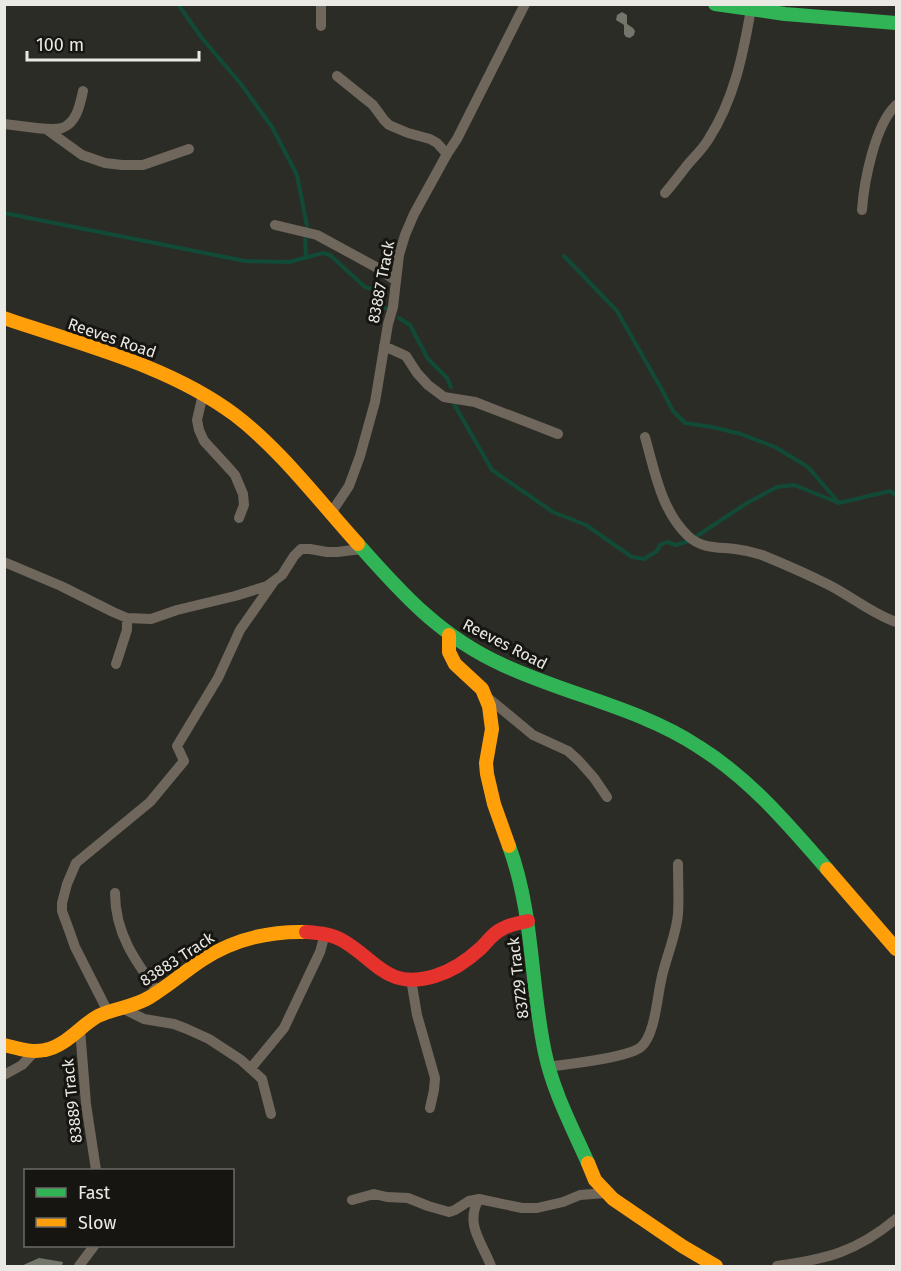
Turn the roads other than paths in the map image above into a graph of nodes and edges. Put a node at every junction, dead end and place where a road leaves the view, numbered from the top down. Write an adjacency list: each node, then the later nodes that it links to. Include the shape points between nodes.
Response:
1 (321, 4): 6 (street)
2 (525, 4): 13 (street, 83887 Track)
3 (715, 4): 4 (street)
4 (751, 9): 5 (street); 14 (street, via 735,82 719,120 707,142)
5 (897, 23)
6 (321, 26)
7 (337, 76): 13 (street, via 373,105 389,125 430,139)
8 (83, 91): 11 (street, via 80,107 70,123 62,129)
9 (897, 105): 15 (street, via 890,111 875,143)
10 (4, 124): 11 (street)
11 (46, 129): 12 (street, via 82,155 105,163 143,165)
12 (189, 149)
13 (447, 154): 17 (street, 83887 Track, via 409,225)
14 (664, 194)
15 (862, 210)
16 (275, 225): 17 (street, via 317,235)
17 (395, 280): 19 (street, 83887 Track)
18 (4, 318): 20 (street, Reeves Road, via 142,365)
19 (384, 346): 21 (street, via 405,356 439,394 475,402); 23 (street, 83887 Track, via 375,402 360,456 349,486)
20 (203, 394): 23 (street, Reeves Road, via 260,437); 24 (street, via 198,430 235,475 244,505)
21 (558, 434)
22 (645, 437): 29 (street, via 666,505 680,527 697,543 760,555 830,585)
23 (331, 513): 25 (street, Reeves Road)
24 (238, 518)
25 (362, 549): 27 (street, via 301,549); 30 (street, Reeves Road, via 420,611)
26 (4, 562): 28 (street)
27 (275, 580): 28 (street, via 236,596 151,620); 42 (street, via 240,630 218,678 177,747 184,761 150,802 76,862 69,878 62,910 75,947)
28 (127, 618): 31 (street)
29 (897, 622)
30 (449, 634): 32 (street, via 451,658); 38 (street, Reeves Road, via 528,677 678,735 722,763 784,820)
31 (116, 663)
32 (487, 697): 33 (street, via 533,735 568,751); 36 (street, 83729 Track, via 492,730 487,774)
33 (607, 797)
34 (678, 864): 46 (street, via 678,916 656,1014 644,1043 620,1055)
35 (115, 893): 40 (street, via 115,908 129,950)
36 (528, 921): 39 (street, 83883 Track, via 499,930 470,958 453,968 436,976); 46 (street, 83729 Track)
37 (325, 934): 39 (street, 83883 Track, via 348,943 379,969); 40 (street, 83883 Track, via 267,933 237,941); 47 (street, via 321,952 284,1028)
38 (897, 949)
39 (411, 980): 49 (street, via 435,1078)
40 (158, 992): 41 (street, 83883 Track)
41 (122, 1008): 42 (street, 83883 Track); 47 (street, via 144,1019 187,1029)
42 (108, 1012): 43 (street, 83883 Track)
43 (80, 1029): 45 (street, 83883 Track, via 52,1048); 51 (street, 83889 Track)
44 (4, 1045): 45 (street, 83883 Track)
45 (36, 1050): 48 (street, via 22,1065)
46 (547, 1067): 52 (street, 83729 Track, via 595,1180)
47 (251, 1068): 50 (street, via 262,1079)
48 (4, 1075)
49 (430, 1108)
50 (271, 1114)
51 (96, 1169)
52 (605, 1193): 53 (street, via 580,1195 537,1208); 59 (street, 83729 Track)
53 (479, 1199): 54 (street, via 449,1212 408,1198 374,1194); 58 (street, via 473,1217 480,1245)
54 (352, 1200)
55 (897, 1219): 60 (street, via 851,1249 826,1258)
56 (93, 1247): 57 (street)
57 (79, 1266)
58 (491, 1266)
59 (716, 1266)
60 (777, 1266)

